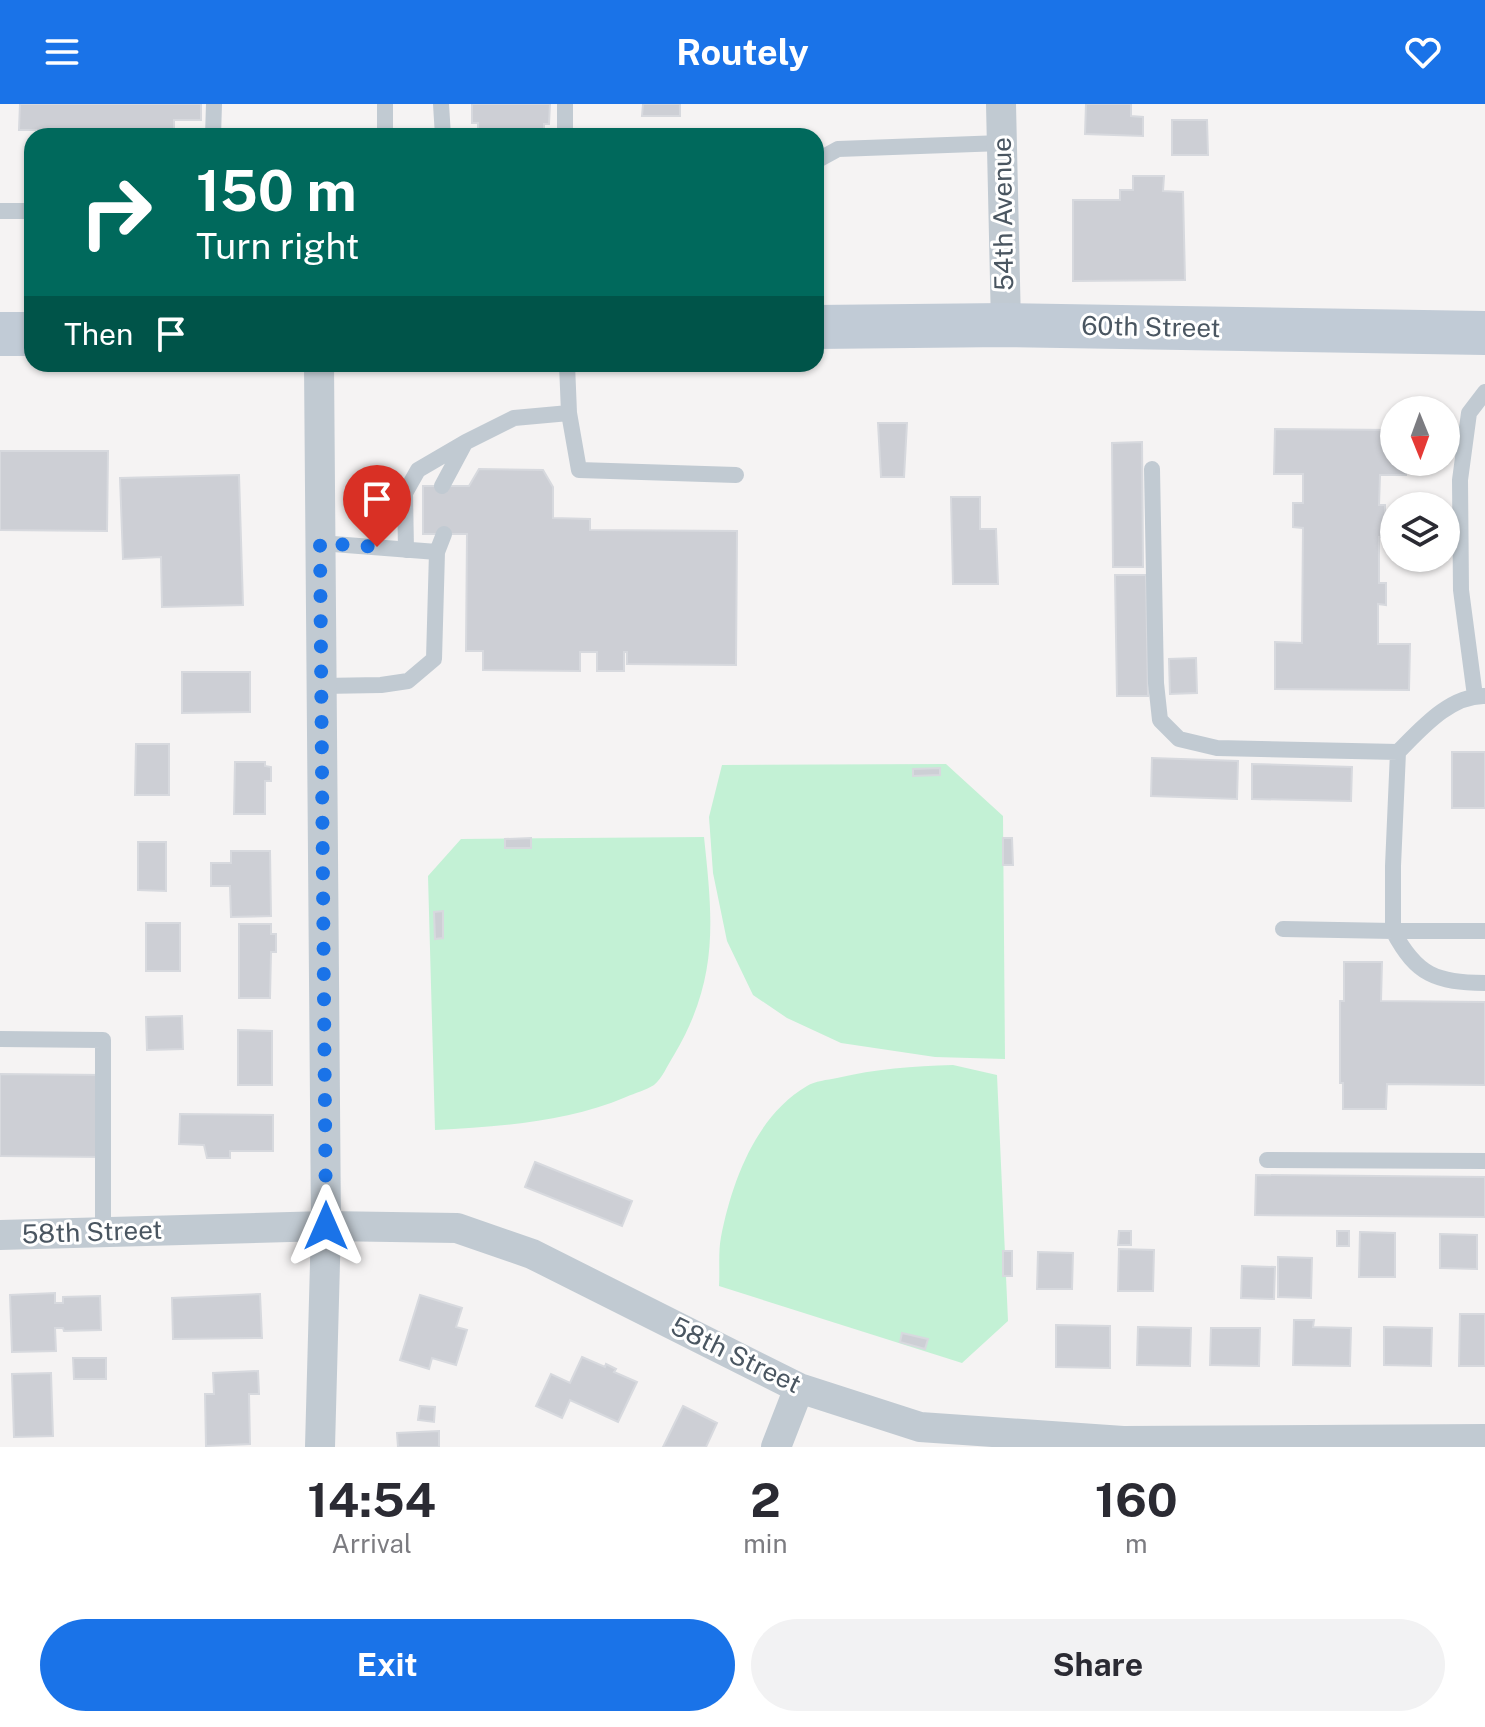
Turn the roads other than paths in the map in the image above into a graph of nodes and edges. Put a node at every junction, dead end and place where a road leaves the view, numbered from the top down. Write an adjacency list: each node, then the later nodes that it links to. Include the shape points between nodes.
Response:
1 (214, 104): 6 (lane)
2 (385, 104): 7 (lane)
3 (441, 104): 8 (lane)
4 (565, 104): 9 (lane)
5 (1001, 104): 10 (street, 54th Avenue)
6 (213, 128)
7 (385, 128)
8 (442, 128)
9 (565, 128)
10 (1002, 143): 11 (lane, via 838,149); 14 (street, 54th Avenue)
11 (824, 157)
12 (0, 211): 13 (lane)
13 (24, 211)
14 (1006, 325): 15 (street, 60th Street); 16 (street, 60th Street)
15 (824, 327)
16 (1485, 333)
17 (0, 334): 18 (street)
18 (24, 334)
19 (319, 372): 28 (street)
20 (567, 372): 22 (lane)
21 (1485, 392): 32 (lane, via 1469,413 1460,480 1461,590)
22 (569, 413): 23 (lane, via 514,418); 25 (lane, via 579,470)
23 (466, 442): 26 (lane); 29 (lane, via 418,470 411,481 405,493)
24 (1152, 469): 33 (lane, via 1160,720 1179,739 1217,748)
25 (736, 475)
26 (442, 486)
27 (444, 534): 30 (lane)
28 (320, 543): 29 (lane); 31 (street)
29 (406, 550): 30 (lane)
30 (437, 552): 31 (lane, via 434,659 408,681)
31 (322, 686): 41 (street)
32 (1480, 696): 33 (lane, via 1434,716)
33 (1398, 752): 35 (lane)
34 (1283, 929): 35 (lane)
35 (1393, 931): 36 (lane); 37 (lane, via 1406,955 1426,973 1457,983)
36 (1485, 931)
37 (1485, 983)
38 (0, 1039): 42 (lane, via 103,1040)
39 (1267, 1160): 40 (lane)
40 (1485, 1161)
41 (326, 1226): 42 (street, 58th Street); 44 (street, 58th Street, via 457,1228 532,1254); 47 (street)
42 (103, 1232): 43 (street, 58th Street)
43 (0, 1235)
44 (799, 1388): 46 (street, 58th Street, via 920,1427); 48 (street)
45 (1485, 1439): 46 (street, 58th Street)
46 (1123, 1444)
47 (320, 1447)
48 (776, 1447)

